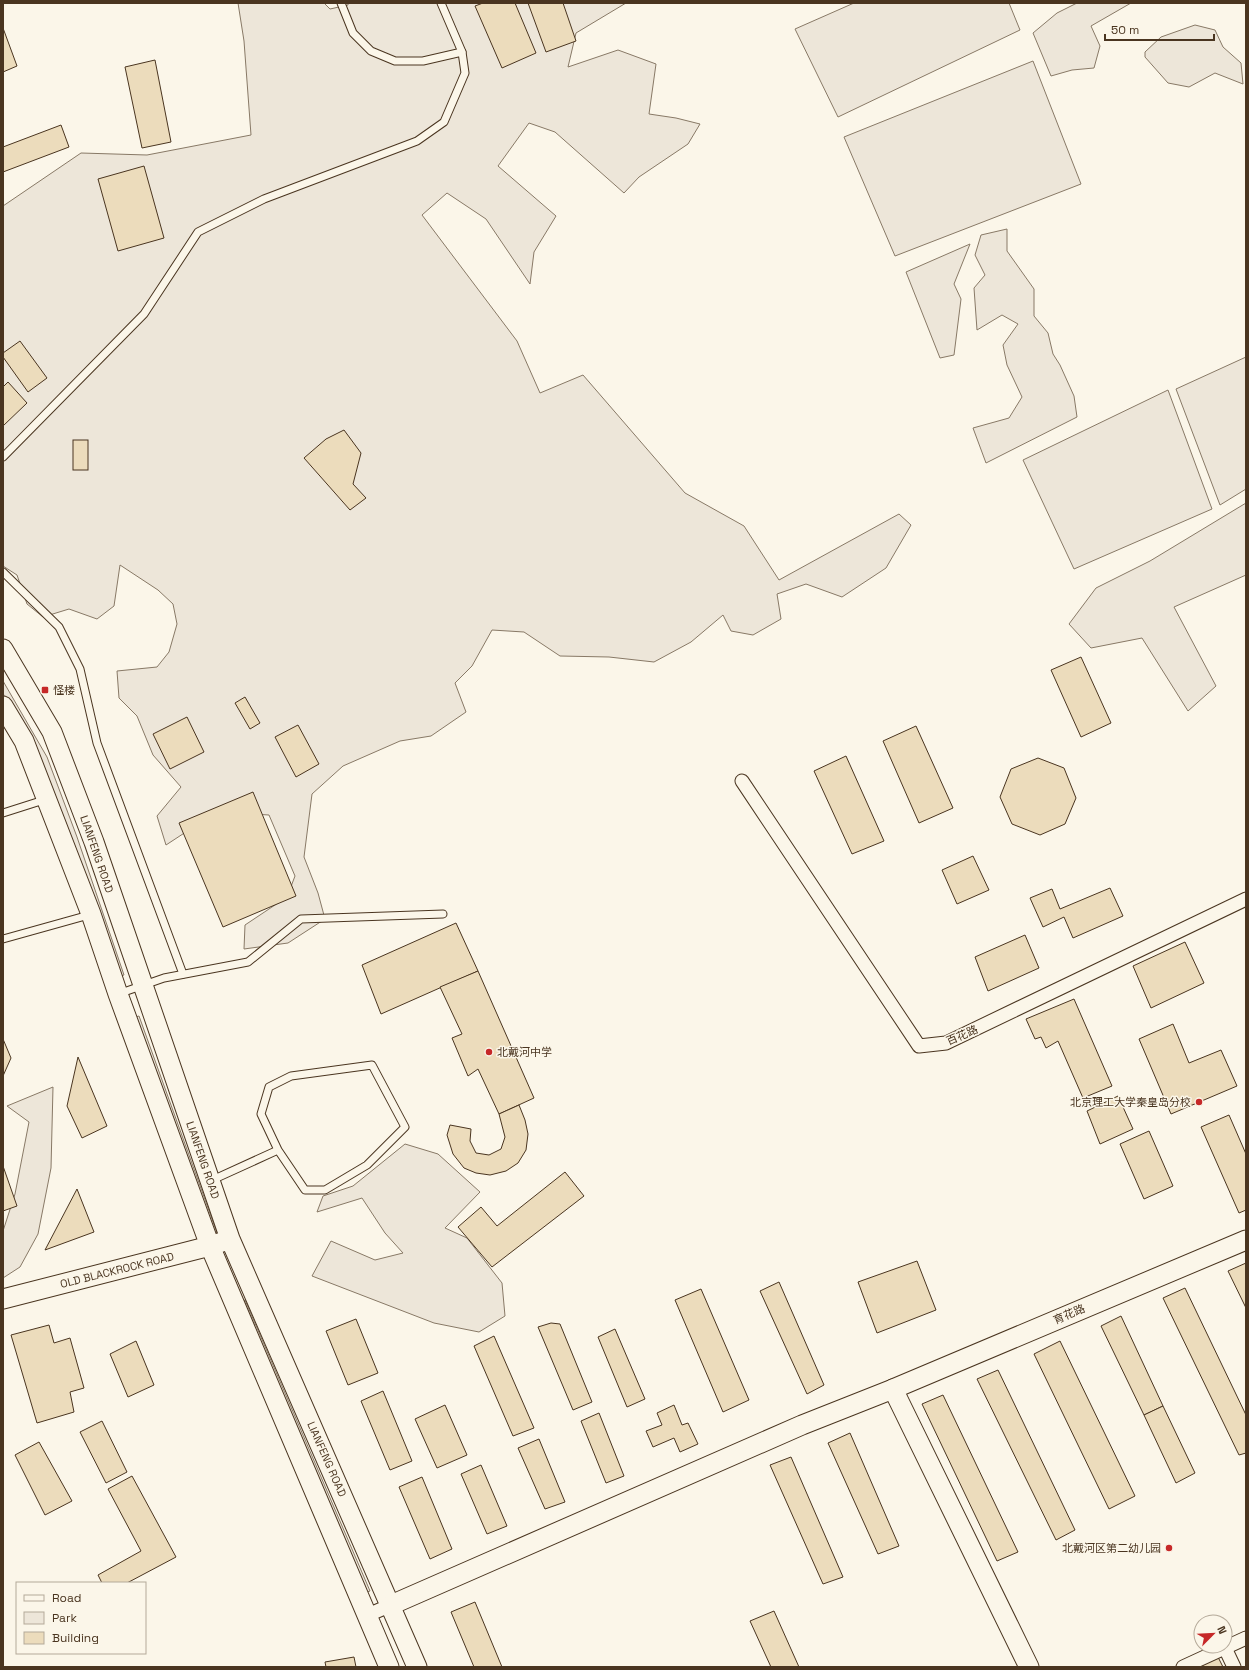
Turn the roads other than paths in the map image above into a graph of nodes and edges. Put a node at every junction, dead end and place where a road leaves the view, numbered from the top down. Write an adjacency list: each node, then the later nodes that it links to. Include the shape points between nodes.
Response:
1 (342, 3): 3 (lane, via 353,33 371,51 395,61 423,61)
2 (441, 3): 3 (lane)
3 (462, 52): 4 (lane, via 465,73 444,122 417,141 264,199 198,232 144,314)
4 (3, 457)
5 (3, 572): 15 (lane, via 58,627 80,669 97,743)
6 (3, 649): 16 (main road, LIANFENG ROAD, via 52,732 94,842)
7 (3, 706): 9 (main road, LIANFENG ROAD, via 24,741)
8 (742, 781): 11 (street, 百花路, via 919,1046 946,1043)
9 (47, 799): 10 (lane); 12 (main road, LIANFENG ROAD)
10 (3, 813)
11 (1246, 899)
12 (91, 914): 14 (lane); 17 (main road, LIANFENG ROAD)
13 (443, 914): 15 (lane, via 302,919 248,962)
14 (3, 939)
15 (184, 974): 16 (lane)
16 (142, 985): 17 (lane); 19 (main road, LIANFENG ROAD)
17 (118, 994): 22 (main road, LIANFENG ROAD)
18 (278, 1150): 18 (lane, via 261,1114 269,1087 291,1076 372,1065 406,1127 367,1165 325,1190 305,1190); 19 (lane)
19 (210, 1181): 20 (main road, LIANFENG ROAD)
20 (230, 1239): 22 (main road, OLD BLACKROCK ROAD); 25 (main road, LIANFENG ROAD)
21 (1246, 1240): 24 (main road, 育花路)
22 (210, 1246): 23 (main road, OLD BLACKROCK ROAD); 26 (main road, LIANFENG ROAD)
23 (3, 1300)
24 (892, 1389): 25 (main road, 育花路, via 794,1428); 33 (main road)
25 (391, 1605): 26 (street); 32 (main road, LIANFENG ROAD)
26 (368, 1615): 31 (main road, LIANFENG ROAD)
27 (1246, 1638): 28 (street)
28 (1233, 1644)
29 (1212, 1654): 34 (street)
30 (1228, 1654): 35 (street)
31 (389, 1667)
32 (417, 1667)
33 (1029, 1667)
34 (1183, 1667)
35 (1234, 1667)

